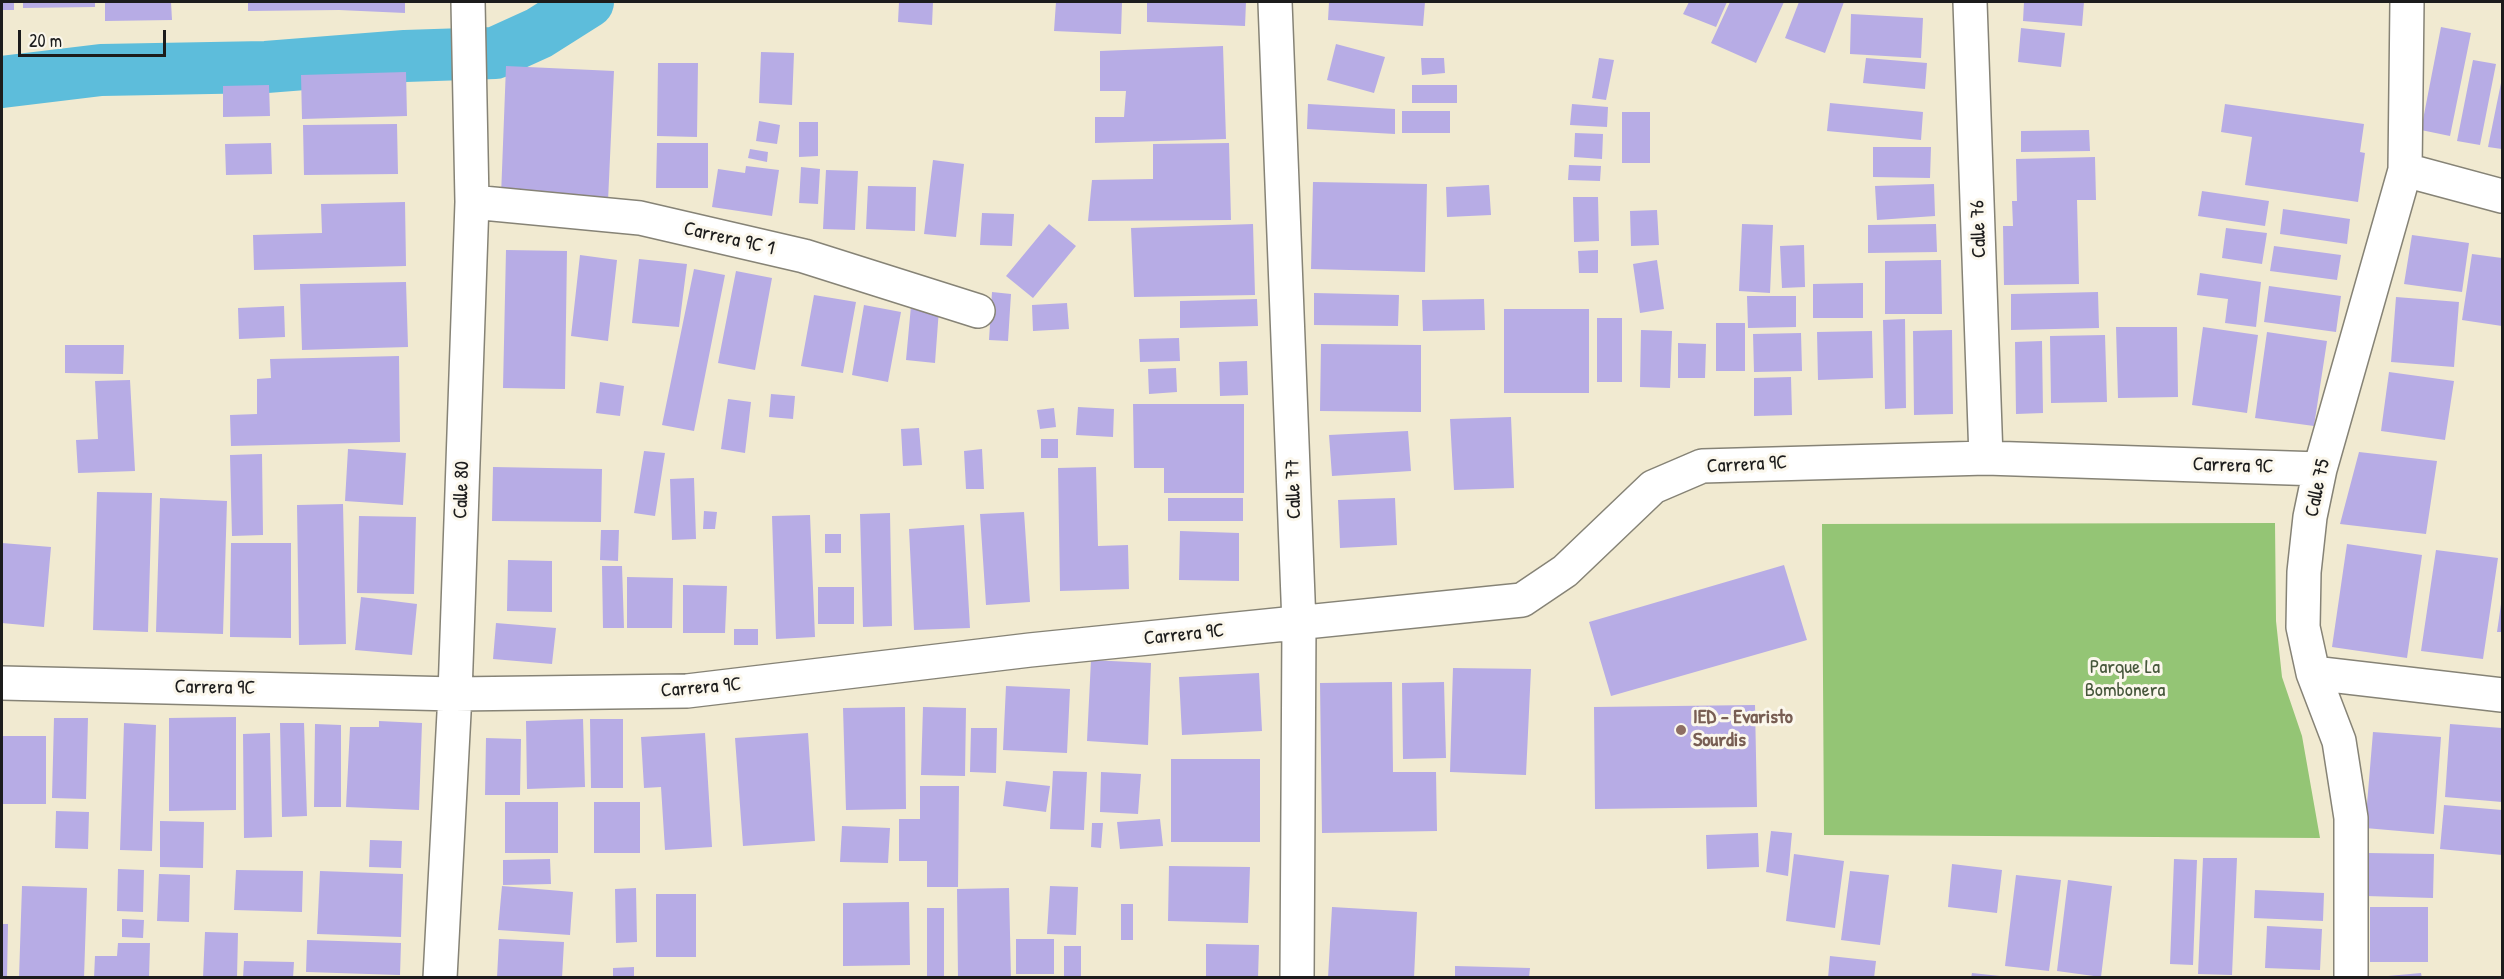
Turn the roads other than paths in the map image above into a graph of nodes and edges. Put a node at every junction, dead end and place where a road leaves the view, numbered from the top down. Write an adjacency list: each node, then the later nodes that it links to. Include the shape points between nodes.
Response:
1 (1275, 2): 11 (street, Calle 77)
2 (1970, 2): 9 (street, Calle 76)
3 (2406, 2): 5 (street, Calle 75)
4 (468, 8): 7 (street, Calle 80)
5 (2405, 170): 6 (street); 10 (street, Calle 75)
6 (2502, 196)
7 (472, 202): 8 (street, Carrera 9C 1, via 640,218 804,256); 14 (street, Calle 80)
8 (978, 311)
9 (1986, 458): 10 (street, Carrera 9C); 11 (street, Carrera 9C, via 1702,466 1653,487 1565,571 1522,600)
10 (2320, 469): 12 (street, Calle 75, via 2304,572 2303,627)
11 (1299, 624): 14 (street, Carrera 9C, via 1030,650 687,692); 17 (street, Calle 77)
12 (2313, 674): 15 (street); 18 (street, Calle 75, via 2339,741 2351,818)
13 (2, 683): 14 (street, Carrera 9C)
14 (455, 694): 16 (street, Calle 80)
15 (2502, 695)
16 (440, 978)
17 (1297, 978)
18 (2351, 978)

